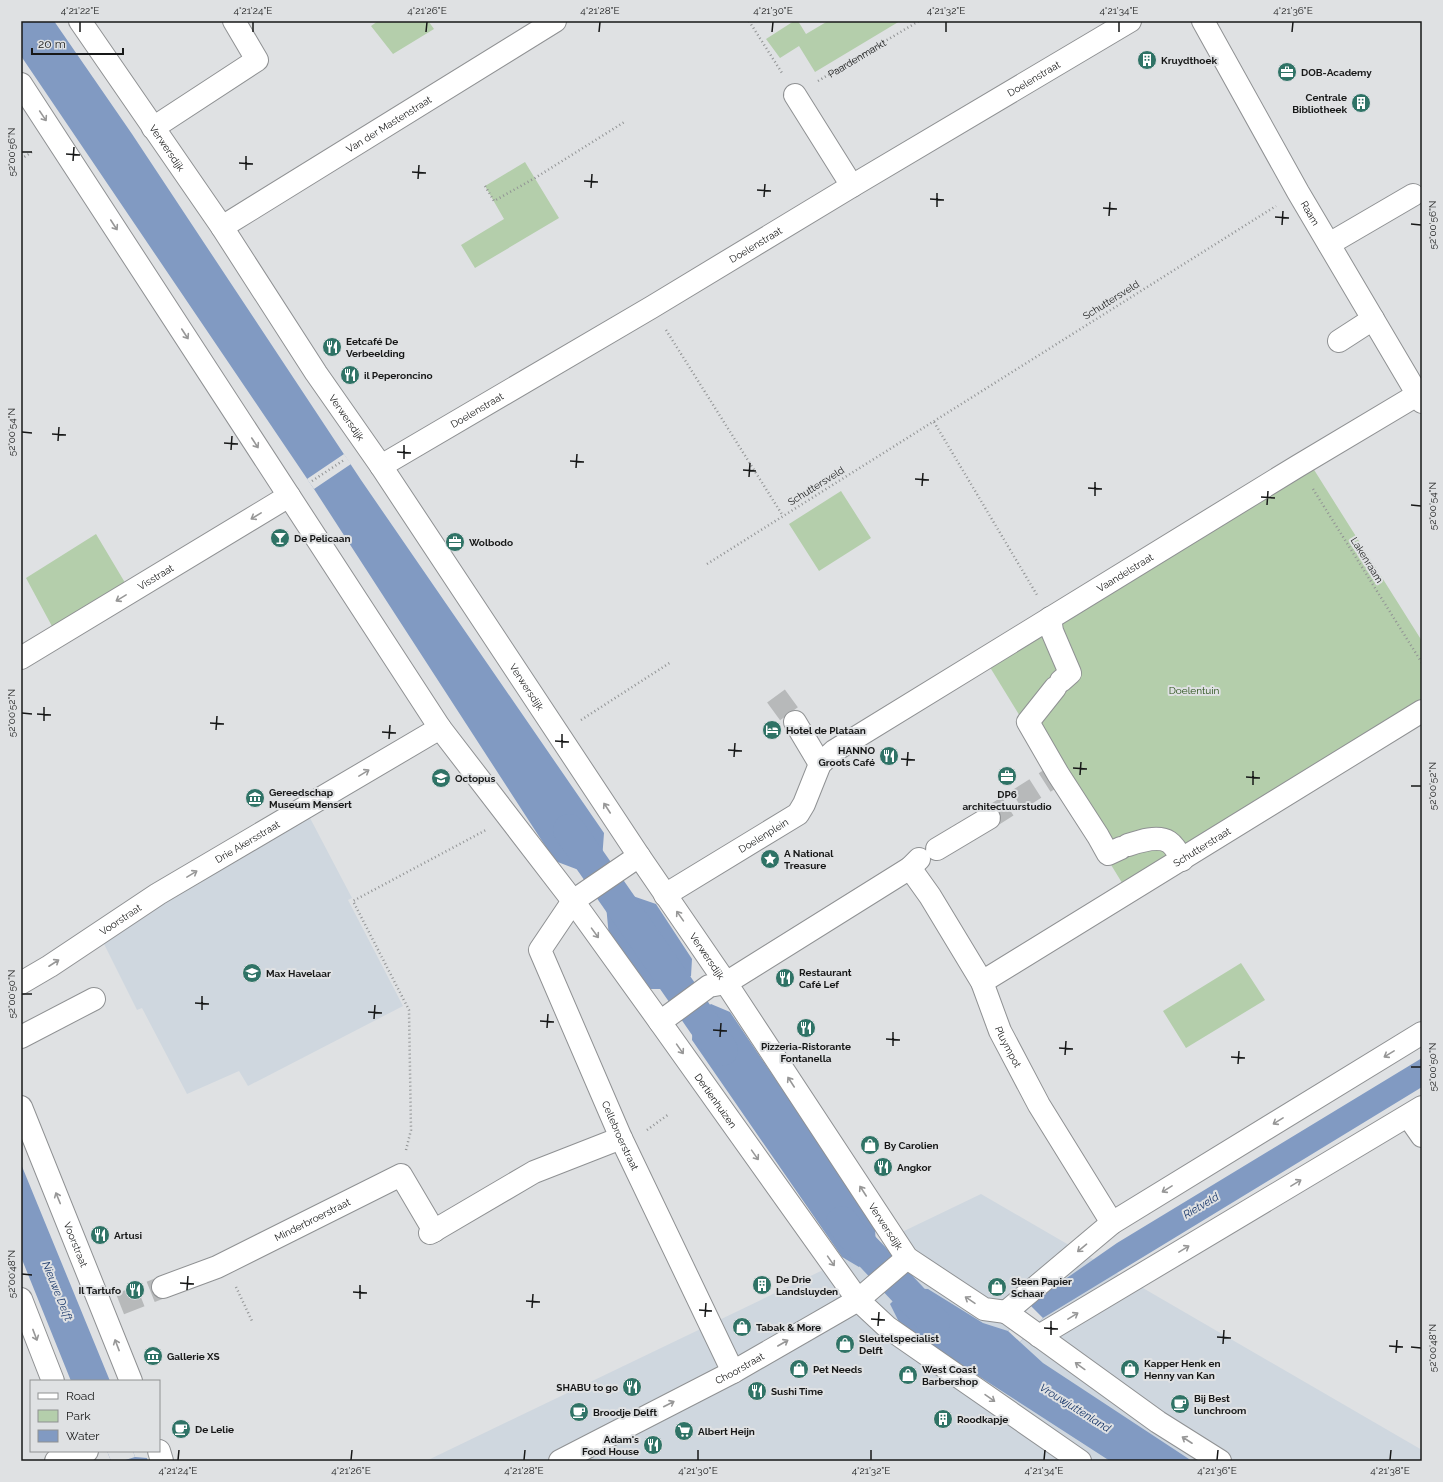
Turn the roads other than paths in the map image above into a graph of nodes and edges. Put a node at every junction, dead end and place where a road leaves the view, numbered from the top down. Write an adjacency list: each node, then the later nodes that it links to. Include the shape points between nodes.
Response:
1 (80, 21): 8 (street, Verwersdijk)
2 (234, 21): 8 (street, via 257,60)
3 (555, 21): 11 (street, Van der Mastenstraat)
4 (1130, 21): 9 (street, Doelenstraat)
5 (1203, 21): 12 (street, Raam)
6 (21, 84): 17 (street, one-way to 17)
7 (795, 95): 9 (street)
8 (153, 128): 11 (street, Verwersdijk)
9 (852, 186): 16 (street, Doelenstraat)
10 (1413, 196): 12 (street)
11 (222, 227): 16 (street, Verwersdijk, via 316,373)
12 (1329, 244): 13 (street, Raam)
13 (1373, 319): 14 (street); 15 (street, Raam)
14 (1339, 341)
15 (1421, 396): 18 (street, Vaandelstraat, via 1298,466)
16 (381, 466): 27 (street, Verwersdijk, one-way to 16, via 558,734)
17 (290, 496): 19 (street, Visstraat, one-way to 19); 22 (street)
18 (1050, 618): 23 (street, Vaandelstraat); 26 (street, via 1052,631 1070,673 1028,722 1108,854 1142,840 1158,840 1168,842 1176,848)
19 (21, 658)
20 (1422, 712): 26 (street, Schutterstraat)
21 (794, 722): 23 (street)
22 (440, 728): 28 (street, Drie Akersstraat, one-way to 22); 30 (street, via 509,818)
23 (827, 758): 29 (street, Doelenplein, via 798,814)
24 (989, 818): 25 (street)
25 (922, 859): 31 (street, Pluympot, via 930,896); 33 (street)
26 (1182, 860): 31 (street, Schutterstraat)
27 (631, 861): 29 (street, Verwersdijk); 30 (street)
28 (158, 894): 32 (street, Voorstraat, one-way to 28)
29 (665, 894): 33 (street, Verwersdijk, one-way to 29)
30 (580, 896): 35 (street, Dertienhuizen, one-way to 35); 41 (street, Cellebroerstraat, via 540,950)
31 (982, 982): 42 (street, Pluympot, via 1000,1031 1039,1105)
32 (21, 983)
33 (718, 985): 35 (street); 43 (street, Verwersdijk, one-way to 33)
34 (94, 999): 37 (street)
35 (668, 1016): 45 (street, Dertienhuizen, one-way to 45)
36 (1422, 1033): 42 (street, one-way to 42)
37 (21, 1037)
38 (21, 1107): 50 (street, Voorstraat, one-way to 38, via 112,1307)
39 (1415, 1111): 40 (street); 47 (street, one-way to 39)
40 (1422, 1136)
41 (621, 1138): 44 (street, Minderbroerstraat, via 534,1172 432,1232 401,1175 221,1265); 48 (street, Cellebroerstraat)
42 (1112, 1223): 47 (street, one-way to 47)
43 (902, 1263): 45 (street, Choorstraat); 47 (street, Verwersdijk, one-way to 43, via 984,1309)
44 (163, 1287)
45 (863, 1296): 48 (street, Choorstraat, one-way to 45); 54 (street, one-way to 54, via 887,1327)
46 (21, 1299): 49 (street, one-way to 49)
47 (1024, 1324): 55 (street, one-way to 47, via 1158,1422)
48 (733, 1372): 53 (street, Choorstraat, one-way to 48)
49 (53, 1380)
50 (132, 1380)
51 (83, 1454): 52 (street)
52 (56, 1461)
53 (560, 1461)
54 (1080, 1461)
55 (1220, 1461)

